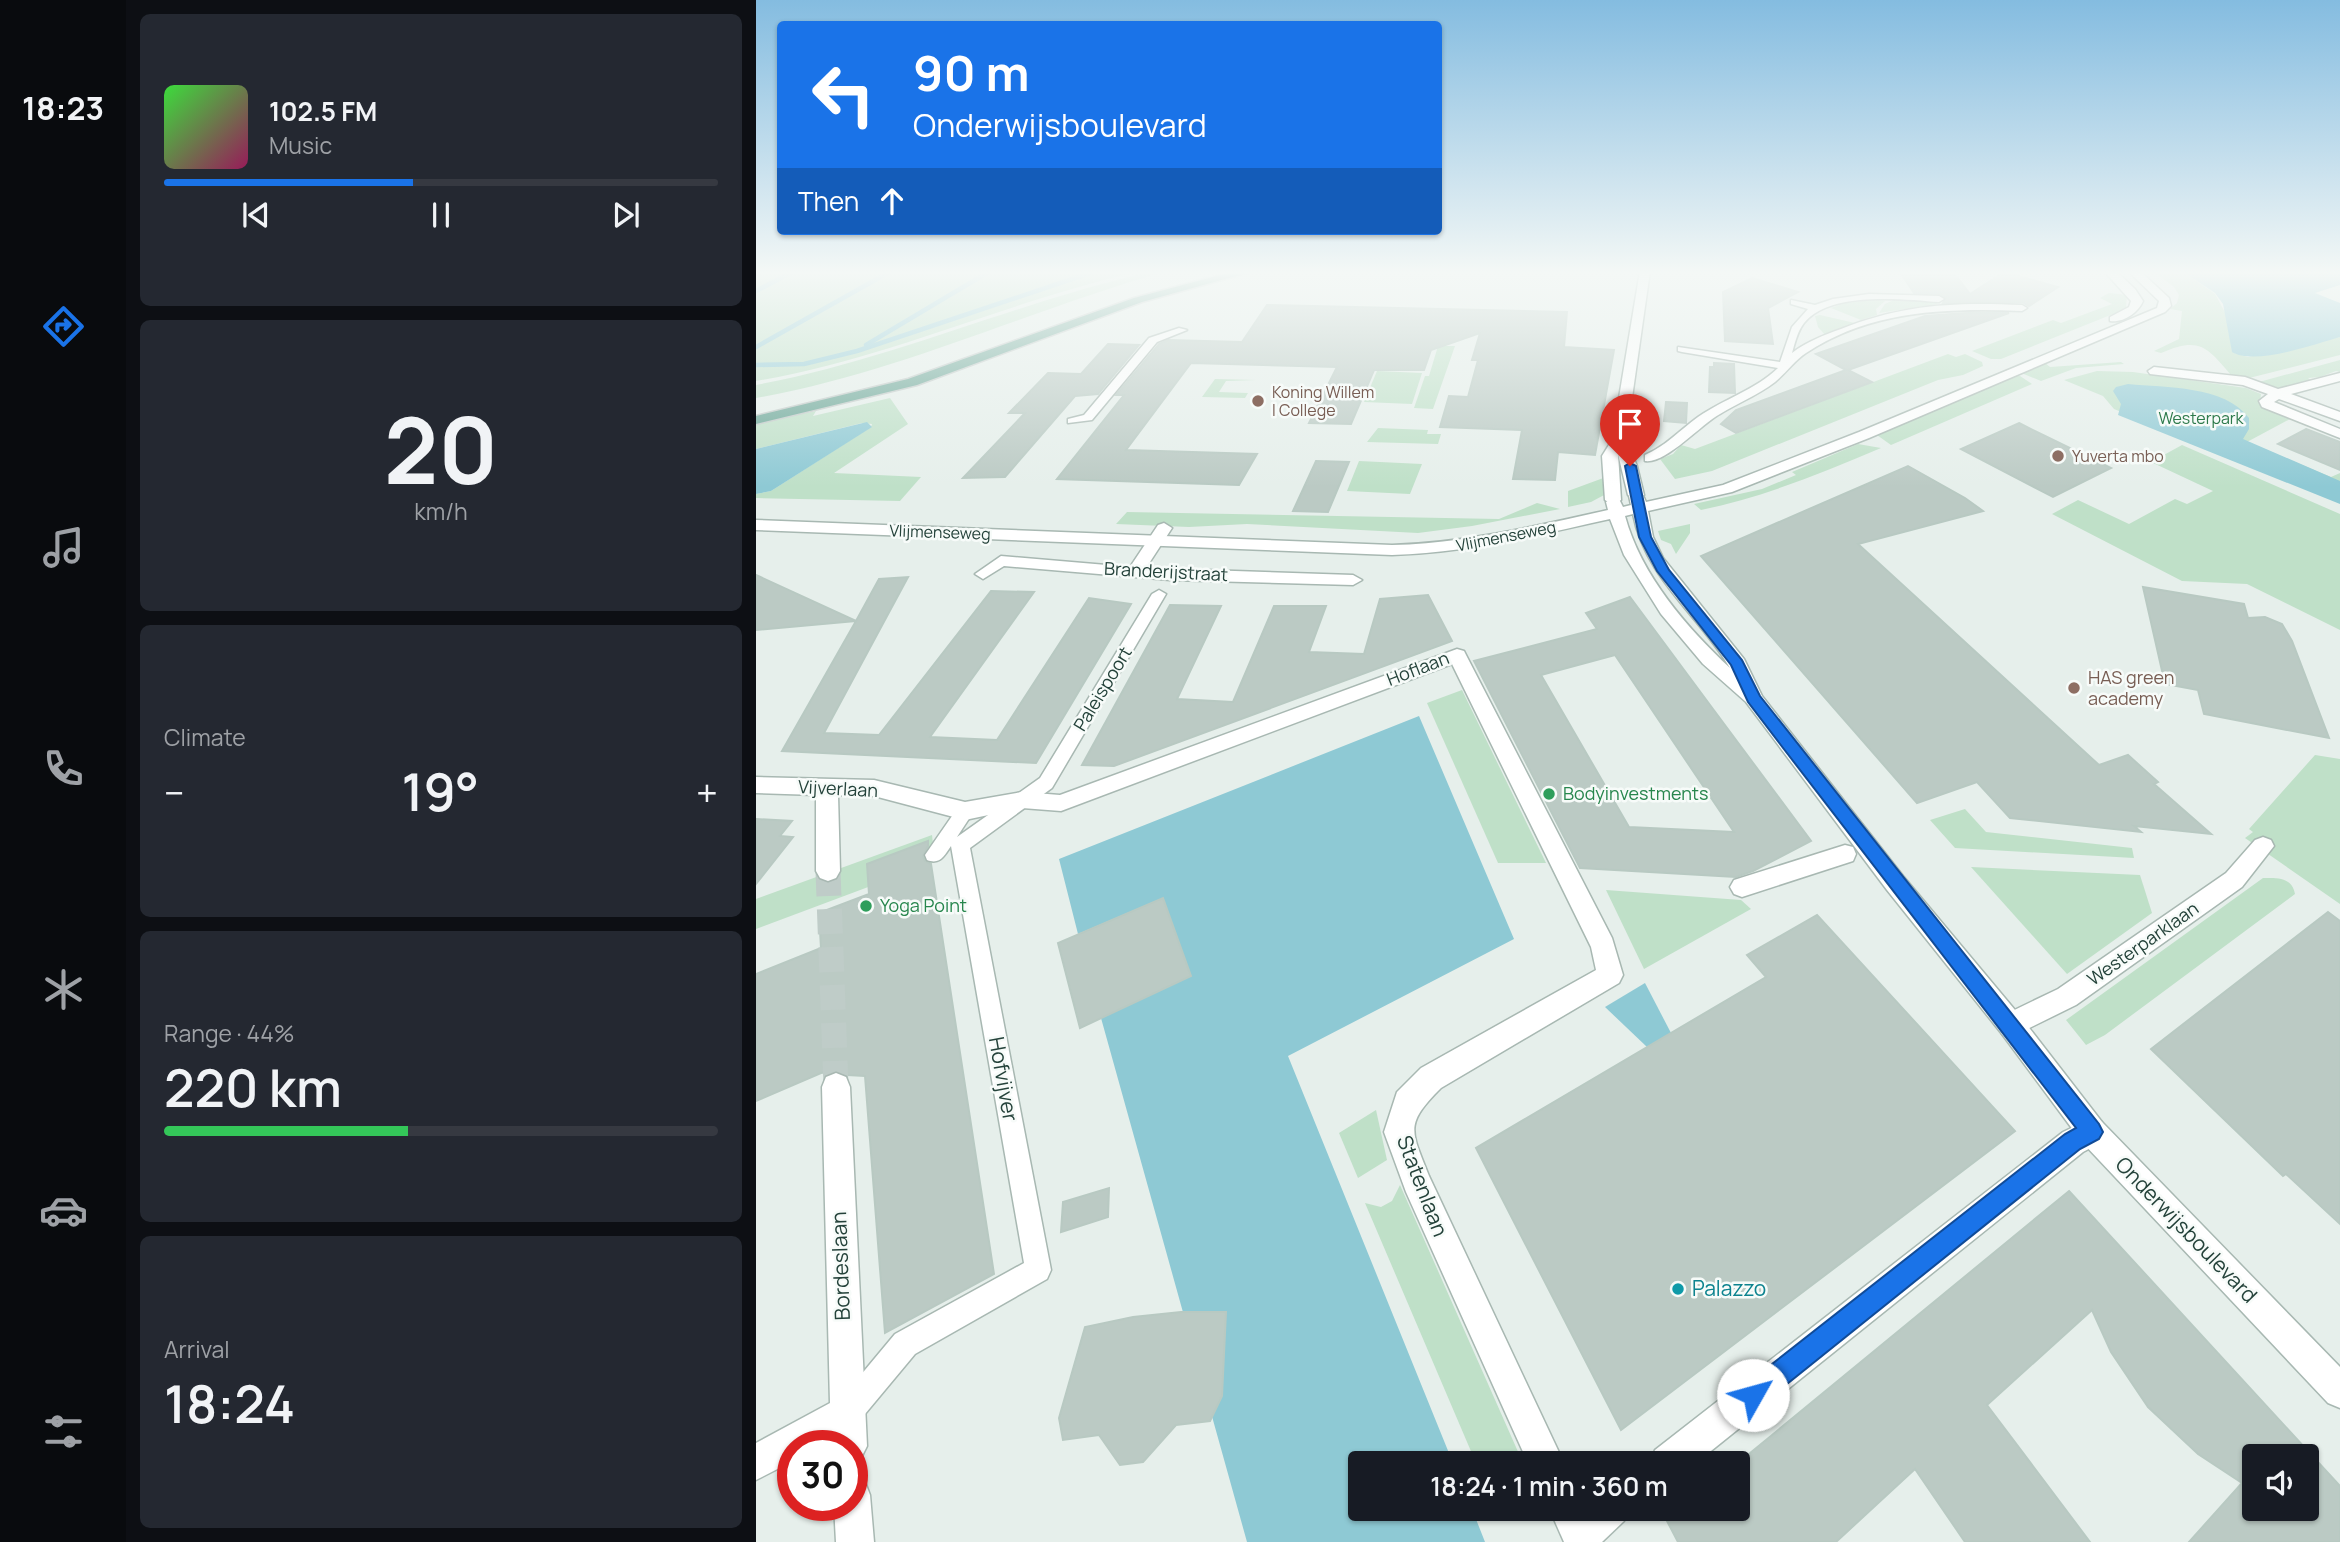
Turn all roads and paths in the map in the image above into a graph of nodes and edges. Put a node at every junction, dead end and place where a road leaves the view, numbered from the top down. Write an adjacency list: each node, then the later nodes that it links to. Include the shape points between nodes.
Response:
1 (983, 343): 16 (main road, via 878,378)
2 (1020, 343): 18 (main road, via 912,382)
3 (1151, 343): 19 (street, via 1088,418)
4 (1634, 343): 21 (street, Onderwijsboulevard)
5 (1790, 343): 9 (street)
6 (1820, 343): 11 (street)
7 (2054, 343): 23 (street, Vlijmenseweg, via 1751,466)
8 (2083, 343): 23 (street, Vlijmenseweg, via 1740,484)
9 (1788, 347): 11 (street); 12 (street)
10 (1682, 349): 12 (street)
11 (1802, 350): 12 (street)
12 (1785, 366): 22 (street, via 1754,391 1707,416 1666,452)
13 (2154, 371): 15 (street, via 2245,381)
14 (2340, 376): 15 (street)
15 (2279, 393): 17 (street); 20 (street, via 2267,404)
16 (756, 406)
17 (2340, 417)
18 (756, 420)
19 (1072, 421)
20 (2340, 434)
21 (1619, 440): 23 (street, Onderwijsboulevard); 24 (street, Onderwijsboulevard, via 1609,456)
22 (1649, 458)
23 (1638, 502): 24 (street, Vlijmenseweg); 32 (street, Onderwijsboulevard, via 1645,537 1656,559 1737,663)
24 (1614, 507): 27 (street, Vlijmenseweg, via 1483,542 1429,549); 32 (street, Onderwijsboulevard, via 1643,577 1727,679)
25 (756, 513): 27 (street, Vlijmenseweg)
26 (756, 525): 27 (street, Vlijmenseweg)
27 (1160, 534): 28 (street)
28 (1136, 571): 29 (street, Branderijstraat, via 1001,561); 30 (street, Branderijstraat)
29 (983, 574)
30 (1353, 580)
31 (1159, 594): 35 (street, Paleispoort, via 1046,783)
32 (1754, 699): 43 (street, Onderwijsboulevard)
33 (756, 785): 34 (street, Vijverlaan)
34 (827, 788): 36 (street, Vijverlaan, via 874,788); 40 (street)
35 (1021, 800): 36 (street); 38 (street); 42 (street, Hoflaan, via 1060,803 1457,655 1566,867)
36 (965, 811): 38 (street, via 934,855)
37 (2263, 846): 43 (street, Westerparklaan, via 2234,880 2067,997)
38 (961, 847): 47 (street, Hofvijver, via 1038,1270 905,1344)
39 (1845, 854): 41 (street)
40 (828, 871)
41 (1741, 887)
42 (1607, 960): 48 (street, Statenlaan, via 1611,975 1431,1078 1407,1102 1398,1132 1416,1182)
43 (2011, 1025): 45 (street, Onderwijsboulevard)
44 (835, 1087): 47 (street, Bordeslaan)
45 (2092, 1132): 46 (street, Onderwijsboulevard); 49 (street, via 2073,1142)
46 (2340, 1391)
47 (848, 1429): 50 (street)
48 (1540, 1451)
49 (1683, 1451)
50 (756, 1462)
51 (854, 1521): 52 (street)
52 (855, 1542)

